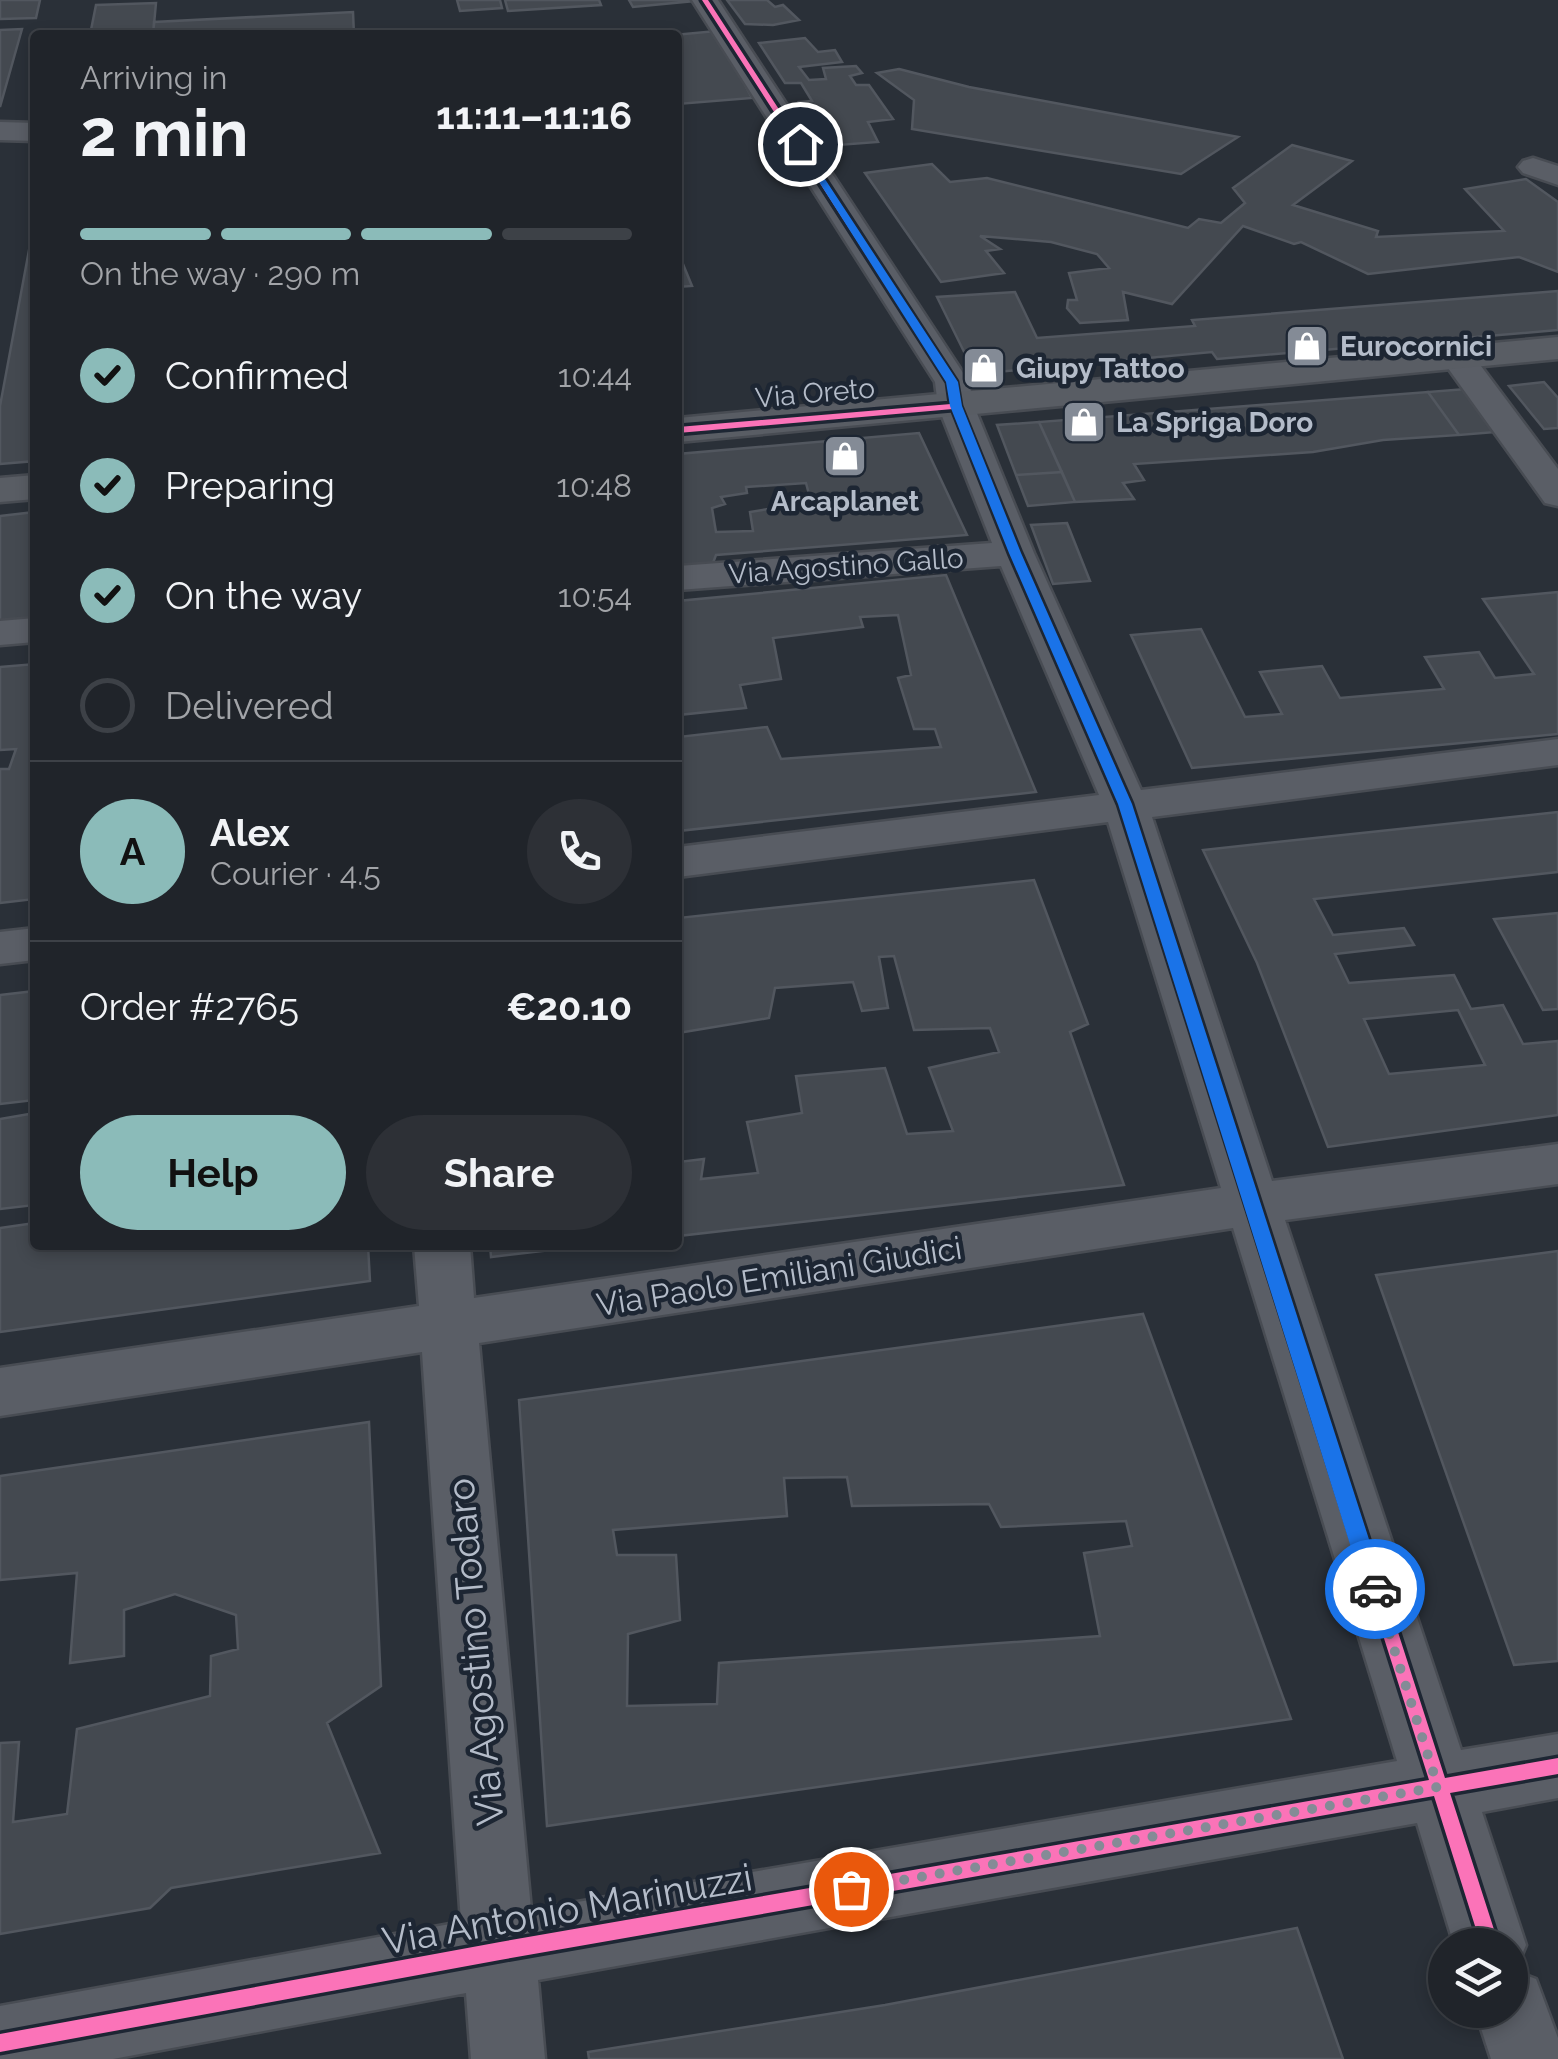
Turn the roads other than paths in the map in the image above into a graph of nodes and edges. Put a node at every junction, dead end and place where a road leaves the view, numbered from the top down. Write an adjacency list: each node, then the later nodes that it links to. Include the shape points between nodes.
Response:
1 (704, 0): 6 (street, via 952,382)
2 (30, 132): 3 (street)
3 (0, 133)
4 (1558, 348): 5 (street, Via Oreto)
5 (1457, 357): 6 (street, Via Oreto); 10 (street)
6 (956, 406): 7 (street, Via Oreto); 11 (street)
7 (682, 430)
8 (30, 487): 9 (street)
9 (0, 490)
10 (1558, 495)
11 (1015, 553): 12 (street, Via Agostino Gallo); 16 (street)
12 (682, 578)
13 (30, 630): 14 (street)
14 (0, 633)
15 (1558, 752): 16 (street)
16 (1125, 804): 17 (street); 21 (street)
17 (682, 861)
18 (30, 945): 19 (street)
19 (0, 948)
20 (1558, 1164): 21 (street, Via Paolo Emiliani Giudici)
21 (1252, 1204): 23 (street, Via Paolo Emiliani Giudici); 26 (street)
22 (442, 1250): 23 (street, Via Agostino Todaro)
23 (448, 1326): 24 (street, Via Paolo Emiliani Giudici); 28 (street, Via Agostino Todaro)
24 (0, 1392)
25 (1558, 1766): 26 (street, Via Antonio Marinuzzi)
26 (1438, 1787): 27 (street); 28 (street, Via Antonio Marinuzzi)
27 (1484, 1928)
28 (500, 1950): 30 (street, Via Antonio Marinuzzi); 31 (street, Via Agostino Todaro)
29 (1517, 2028): 32 (street)
30 (0, 2044)
31 (508, 2059)
32 (1528, 2059)

